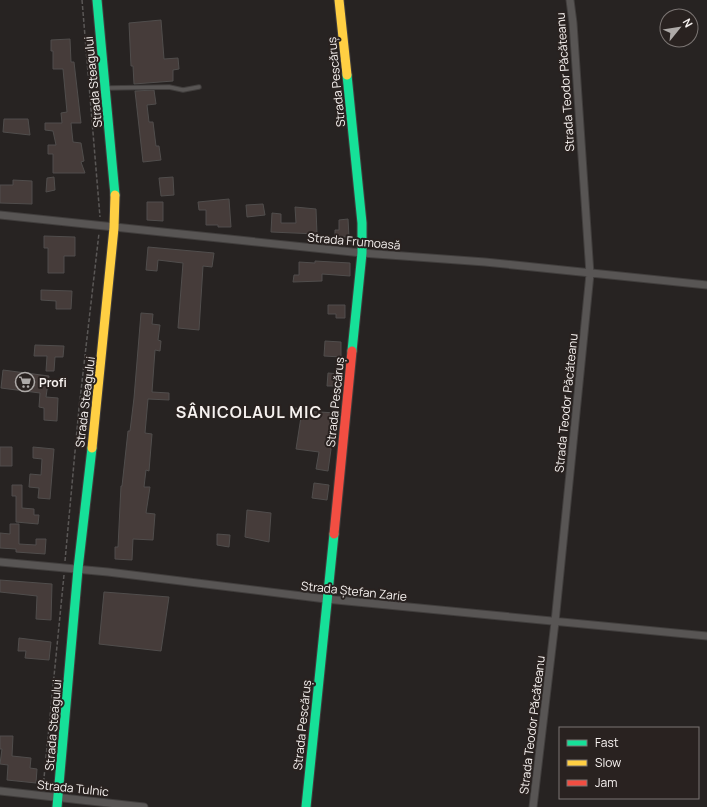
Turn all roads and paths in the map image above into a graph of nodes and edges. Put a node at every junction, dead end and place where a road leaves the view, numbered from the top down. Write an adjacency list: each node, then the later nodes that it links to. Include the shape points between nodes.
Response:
1 (82, 0): 8 (path)
2 (97, 0): 6 (street, Strada Steagului)
3 (339, 0): 10 (street, Strada Pescăruș, via 361,216)
4 (570, 0): 11 (street, Strada Teodor Păcăteanu)
5 (199, 87): 6 (lane, via 183,90 169,87)
6 (106, 88): 9 (street, Strada Steagului, via 115,183)
7 (0, 215): 8 (street, Strada Frumoasă)
8 (100, 226): 9 (street, Strada Frumoasă); 14 (path, via 79,408)
9 (114, 228): 10 (street, Strada Frumoasă); 15 (street, Strada Steagului)
10 (362, 253): 11 (street, Strada Frumoasă, via 485,262); 16 (street, Strada Pescăruș)
11 (590, 274): 12 (street, Strada Frumoasă); 17 (street, Strada Teodor Păcăteanu)
12 (707, 285)
13 (0, 562): 14 (street, Strada Ștefan Zarie)
14 (65, 568): 15 (street, Strada Ștefan Zarie); 20 (path)
15 (78, 569): 16 (street, Strada Ștefan Zarie); 21 (street, Strada Steagului)
16 (326, 600): 17 (street, Strada Ștefan Zarie); 23 (street, Strada Pescăruș)
17 (555, 622): 18 (street, Strada Ștefan Zarie); 24 (street, Strada Teodor Păcăteanu)
18 (707, 636)
19 (0, 791): 20 (street, Strada Tulnic)
20 (42, 796): 21 (street, Strada Tulnic)
21 (58, 802): 22 (street, Strada Tulnic)
22 (144, 807)
23 (306, 807)
24 (533, 807)

